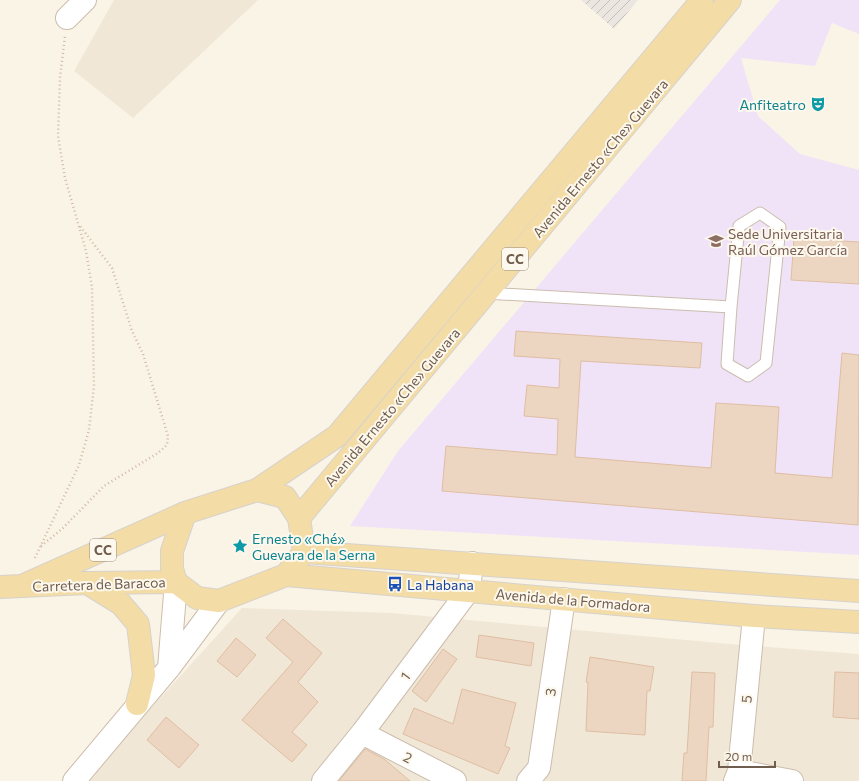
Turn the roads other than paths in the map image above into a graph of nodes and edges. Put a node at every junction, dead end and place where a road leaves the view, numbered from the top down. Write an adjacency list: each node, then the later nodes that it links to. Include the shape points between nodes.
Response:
1 (85, 0): 4 (street)
2 (702, 0): 5 (main road, Avenida Ernesto «Che» Guevara / CC)
3 (730, 0): 6 (main road, Avenida Ernesto «Che» Guevara / CC)
4 (67, 18)
5 (467, 282): 6 (lane); 8 (main road, Avenida Ernesto «Che» Guevara / CC, via 337,436)
6 (486, 295): 7 (lane); 10 (main road, Avenida Ernesto «Che» Guevara / CC)
7 (731, 308): 7 (lane, via 739,226 760,214 780,227 766,363 748,376 727,364)
8 (257, 490): 9 (main road, CC); 10 (main road, via 285,497)
9 (185, 513): 14 (main road, via 172,551 172,569); 16 (main road, Carretera de Baracoa / CC)
10 (300, 518): 11 (main road)
11 (304, 552): 12 (main road, Avenida de la Formadora); 13 (main road)
12 (472, 563): 18 (street, 1); 19 (main road, Avenida de la Formadora)
13 (286, 575): 18 (main road, Avenida de la Formadora); 21 (main road)
14 (176, 582): 15 (main road, Carretera de Baracoa / CC); 21 (main road, via 197,598); 24 (street)
15 (87, 583): 16 (main road, Carretera de Baracoa / CC); 25 (main road, via 122,604 138,624 144,675)
16 (22, 586): 17 (main road, Carretera de Baracoa / CC)
17 (0, 587)
18 (468, 590): 20 (main road, Avenida de la Formadora); 26 (street, 1)
19 (859, 591)
20 (564, 599): 22 (main road, Avenida de la Formadora); 31 (street, 3, via 539,768)
21 (219, 601): 24 (street)
22 (754, 616): 23 (main road, Avenida de la Formadora); 27 (street, 5)
23 (859, 622)
24 (169, 668): 25 (street)
25 (137, 704): 28 (street)
26 (362, 733): 29 (street, 1); 30 (street, 2)
27 (737, 776): 32 (street)
28 (74, 781)
29 (323, 781)
30 (455, 781)
31 (528, 781)
32 (792, 781)

